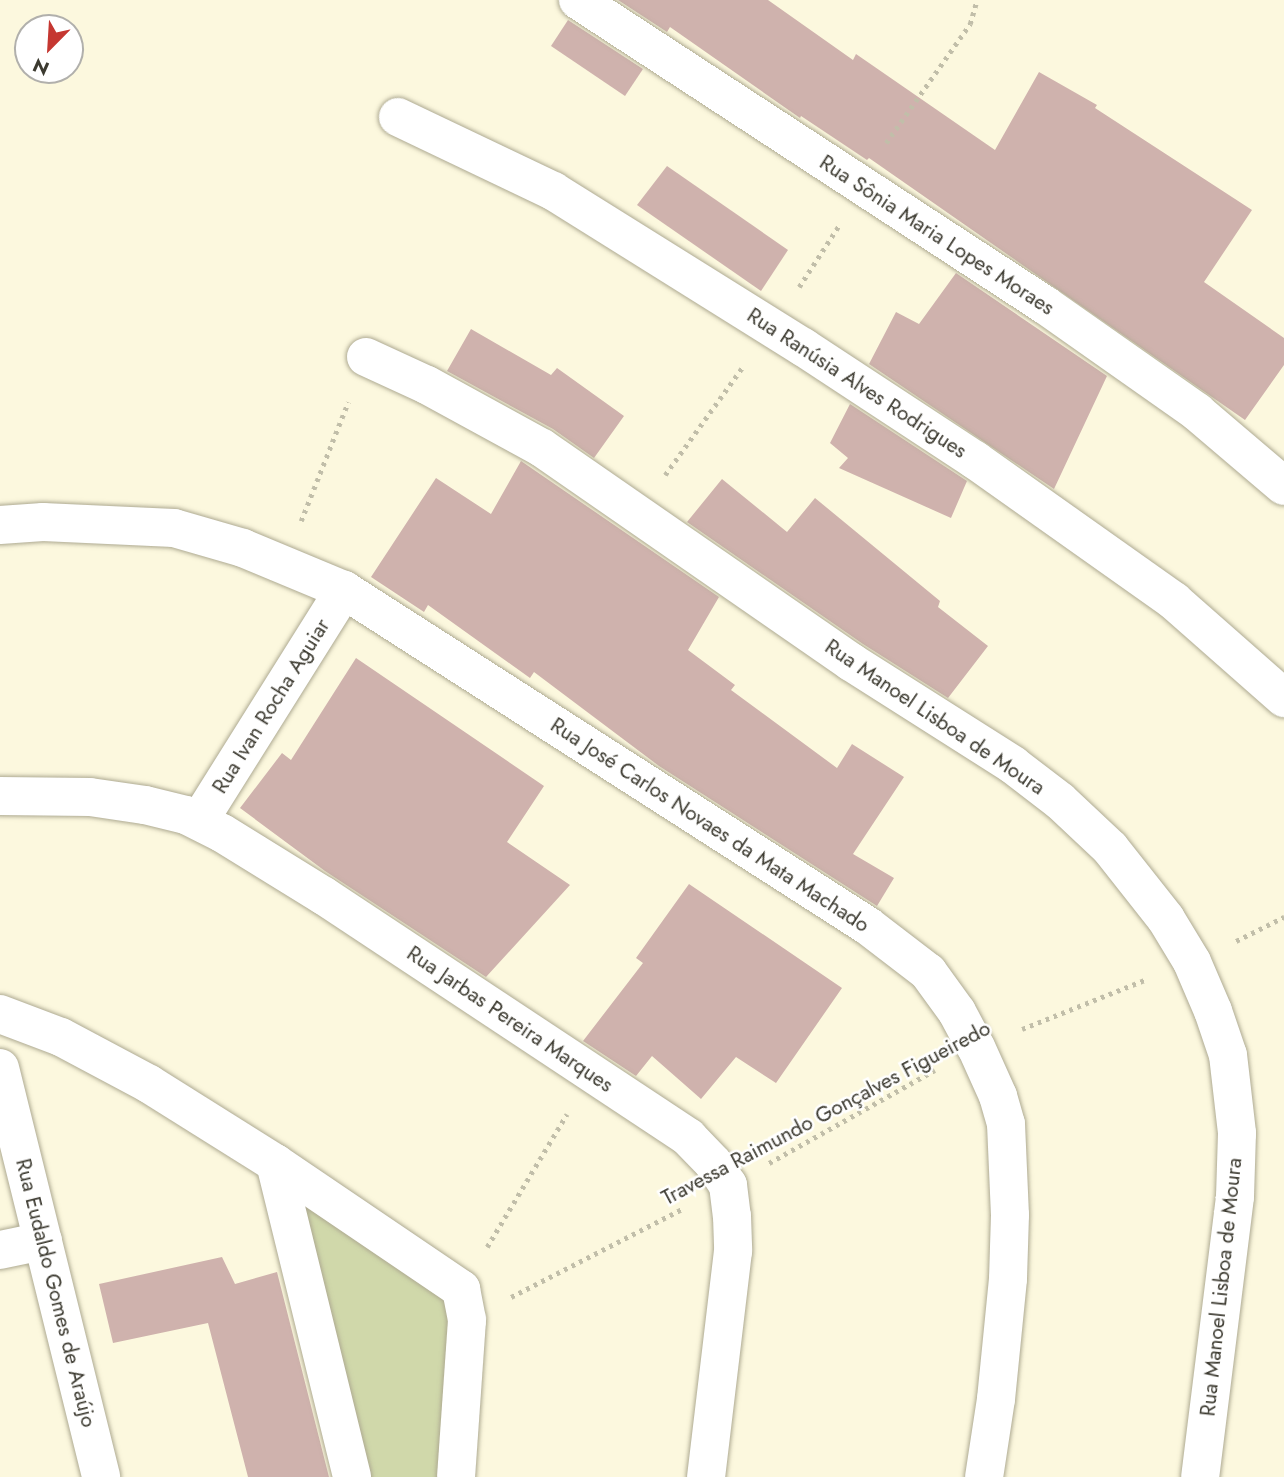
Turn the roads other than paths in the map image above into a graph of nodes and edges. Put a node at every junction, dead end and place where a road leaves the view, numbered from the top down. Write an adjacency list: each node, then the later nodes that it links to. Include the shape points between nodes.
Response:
1 (578, 0): 4 (street, Rua Sônia Maria Lopes Moraes, via 1045,305 1197,412)
2 (398, 117): 7 (street, Rua Ranúsia Alves Rodrigues, via 553,191 975,460 1174,601)
3 (366, 357): 20 (street, Rua Manoel Lisboa de Moura, via 542,448 851,662 1013,765 1060,800 1110,848 1166,919 1192,962 1228,1055 1237,1133 1234,1197)
4 (1284, 485)
5 (0, 525): 6 (street, Rua José Carlos Novaes da Mata Machado, via 43,522 174,528 284,564)
6 (344, 590): 9 (street, Rua Ivan Rocha Aguiar); 19 (street, Rua José Carlos Novaes da Mata Machado, via 868,926 938,982 976,1046 1006,1124 1010,1215 996,1399)
7 (1284, 698)
8 (0, 796): 9 (street, Rua Jarbas Pereira Marques, via 90,797 145,805)
9 (199, 821): 18 (street, Rua Jarbas Pereira Marques, via 324,896 688,1137 713,1163 728,1185 733,1251)
10 (0, 1014): 12 (street, via 93,1052)
11 (0, 1068): 13 (street, Rua Eudaldo Gomes de Araújo)
12 (275, 1163): 16 (street); 17 (street, via 464,1305)
13 (43, 1241): 14 (street); 15 (street, Rua Eudaldo Gomes de Araújo)
14 (0, 1250)
15 (101, 1477)
16 (352, 1477)
17 (456, 1477)
18 (706, 1477)
19 (984, 1477)
20 (1200, 1477)

